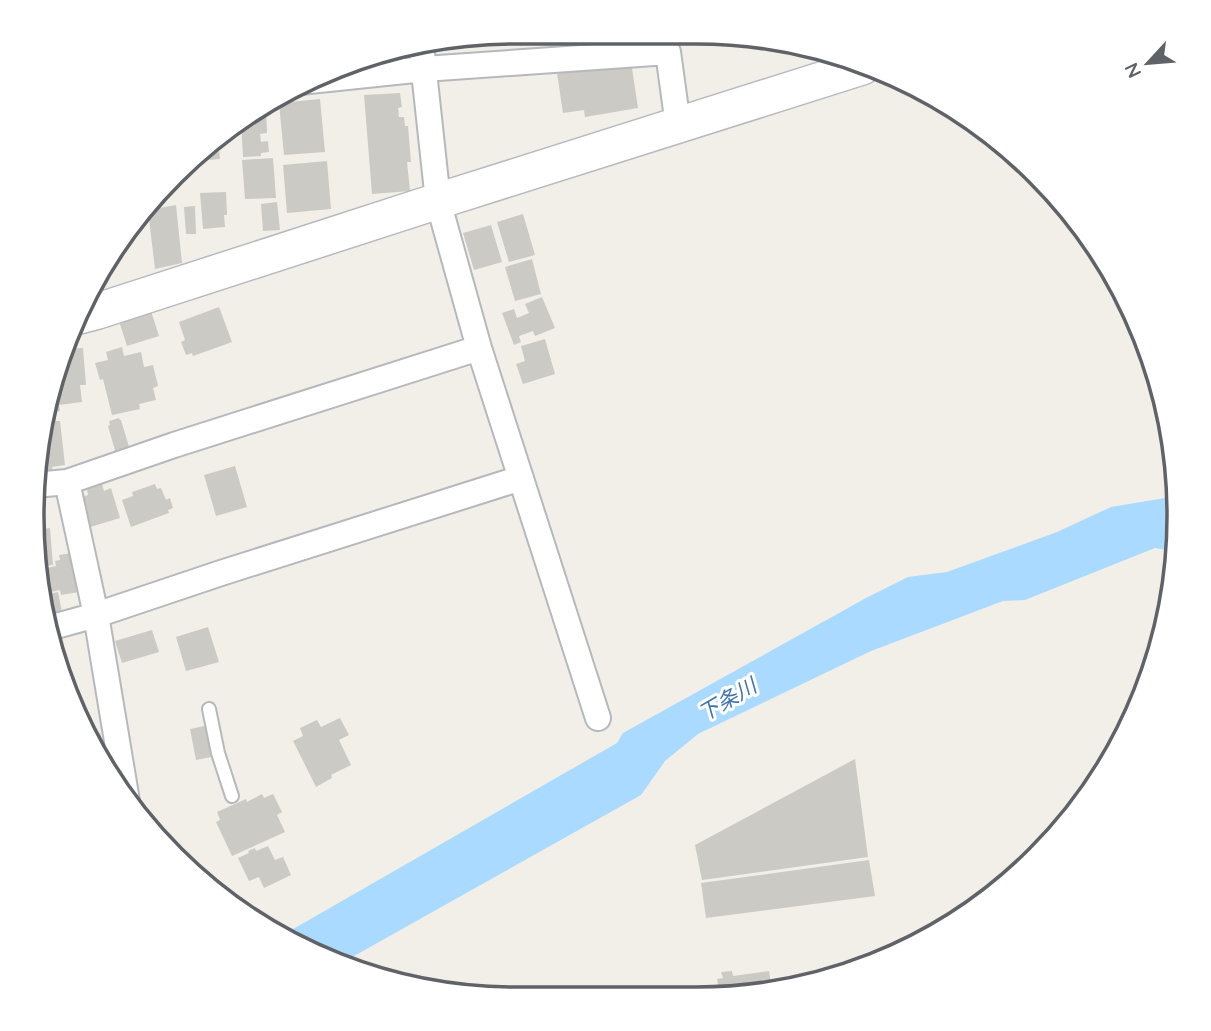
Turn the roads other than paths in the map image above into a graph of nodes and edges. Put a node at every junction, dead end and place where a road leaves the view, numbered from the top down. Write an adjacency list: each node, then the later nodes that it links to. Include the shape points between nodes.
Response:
1 (422, 53): 2 (street)
2 (424, 69): 4 (street); 5 (street, via 668,52); 6 (street)
3 (851, 70): 5 (street)
4 (341, 78)
5 (678, 125): 6 (street)
6 (438, 201): 7 (street); 8 (street)
7 (89, 314)
8 (479, 348): 9 (street); 10 (street)
9 (521, 478): 12 (street); 15 (street)
10 (67, 482): 11 (street); 12 (street)
11 (45, 484)
12 (96, 615): 13 (street); 16 (street)
13 (57, 626)
14 (209, 709): 17 (lane)
15 (598, 718)
16 (123, 778)
17 (232, 796)

